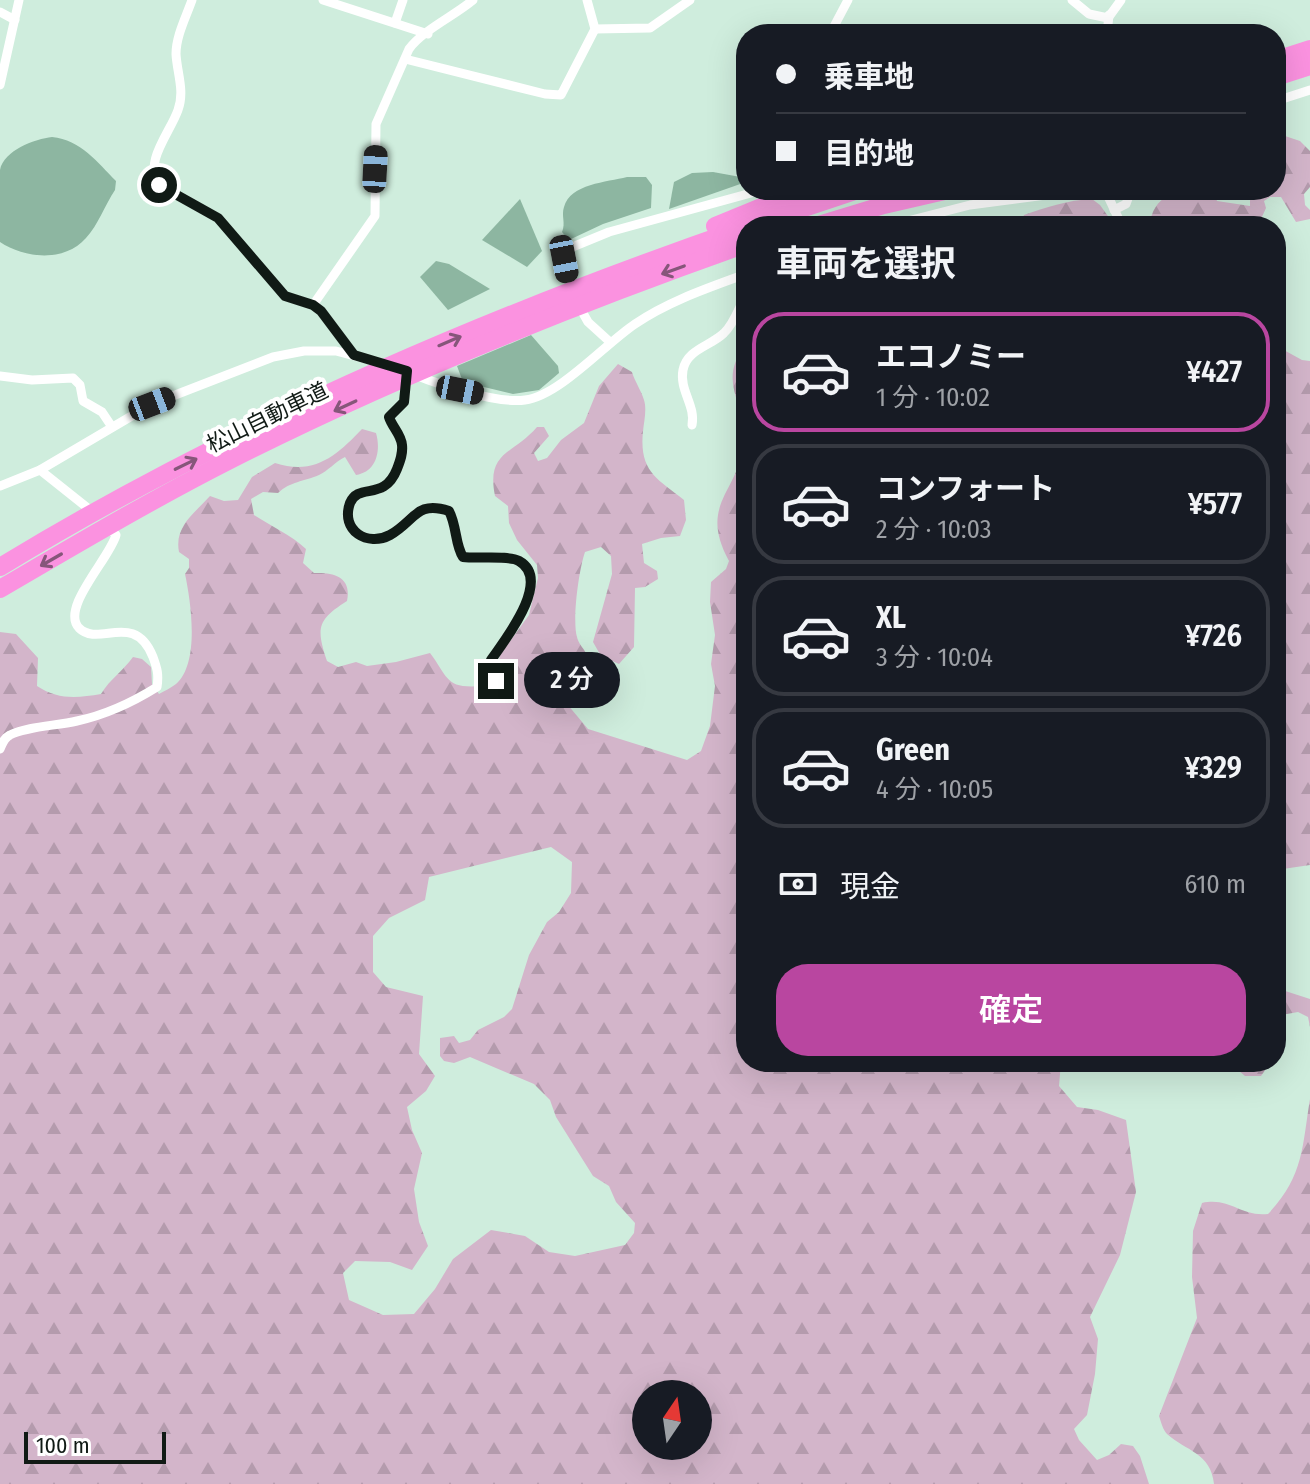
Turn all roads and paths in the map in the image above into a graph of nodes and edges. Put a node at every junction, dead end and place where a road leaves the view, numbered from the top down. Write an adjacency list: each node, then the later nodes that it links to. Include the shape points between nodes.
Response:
1 (19, 0): 14 (street)
2 (192, 0): 49 (street, via 177,44 179,109 154,162 154,179 218,218 285,296)
3 (323, 0): 15 (street)
4 (403, 0): 15 (street)
5 (473, 0): 19 (street)
6 (587, 0): 18 (street)
7 (690, 0): 18 (street, via 650,28)
8 (848, 0): 16 (street)
9 (1072, 0): 13 (street, via 1089,14)
10 (1113, 0): 13 (street)
11 (1121, 0): 13 (street)
12 (0, 12): 14 (street)
13 (1108, 18): 17 (street)
14 (15, 20): 26 (street)
15 (395, 23): 19 (street)
16 (835, 24)
17 (1108, 24)
18 (595, 29): 23 (street, via 561,95)
19 (428, 34): 23 (street, via 416,39)
20 (1310, 46): 21 (highway); 22 (highway)
21 (1286, 51)
22 (1286, 56)
23 (405, 59): 49 (street, via 376,124 375,216)
24 (1310, 66): 25 (highway)
25 (1286, 74)
26 (0, 85)
27 (1310, 90): 28 (street)
28 (1286, 98)
29 (736, 197): 51 (street, via 570,248 564,259 574,297 588,322)
30 (779, 200): 38 (highway)
31 (828, 200): 39 (highway, 松山自動車道)
32 (879, 200): 40 (highway)
33 (906, 200): 41 (highway)
34 (1008, 200): 42 (street)
35 (1110, 200): 37 (street)
36 (1127, 200): 37 (street)
37 (1114, 210): 43 (street)
38 (741, 216)
39 (781, 216)
40 (828, 216)
41 (848, 216)
42 (927, 216)
43 (1117, 216)
44 (736, 218): 48 (highway, via 679,242)
45 (736, 232): 48 (highway, 松山自動車道)
46 (736, 248): 48 (highway, 松山自動車道, one-way to 48)
47 (736, 278): 51 (street, via 664,307)
48 (581, 296): 54 (highway, 松山自動車道); 59 (highway, 松山自動車道, one-way to 48, via 116,499 290,412 378,372)
49 (313, 305): 52 (street)
50 (736, 313): 55 (street, via 726,331 685,364 683,384)
51 (610, 342): 54 (street, via 551,390 527,400)
52 (354, 355): 54 (street); 56 (street, via 304,351 273,357 152,404)
53 (0, 376): 56 (street, via 73,378 83,401 102,412)
54 (403, 376): 60 (highway, 松山自動車道, one-way to 60, via 236,457); 61 (street, via 404,402 389,417 402,454 393,479 351,500 350,529 388,537 419,511 440,508 449,511 456,524 463,557 509,558 524,565 530,580 528,598 491,660)
55 (692, 425)
56 (112, 427): 57 (street)
57 (40, 470): 58 (street); 62 (street, via 116,535 113,548 77,600 76,623 91,634 132,633 150,651 159,674 157,687 134,701 78,721 15,733)
58 (0, 486)
59 (0, 567)
60 (0, 589)
61 (496, 681)
62 (0, 749)

